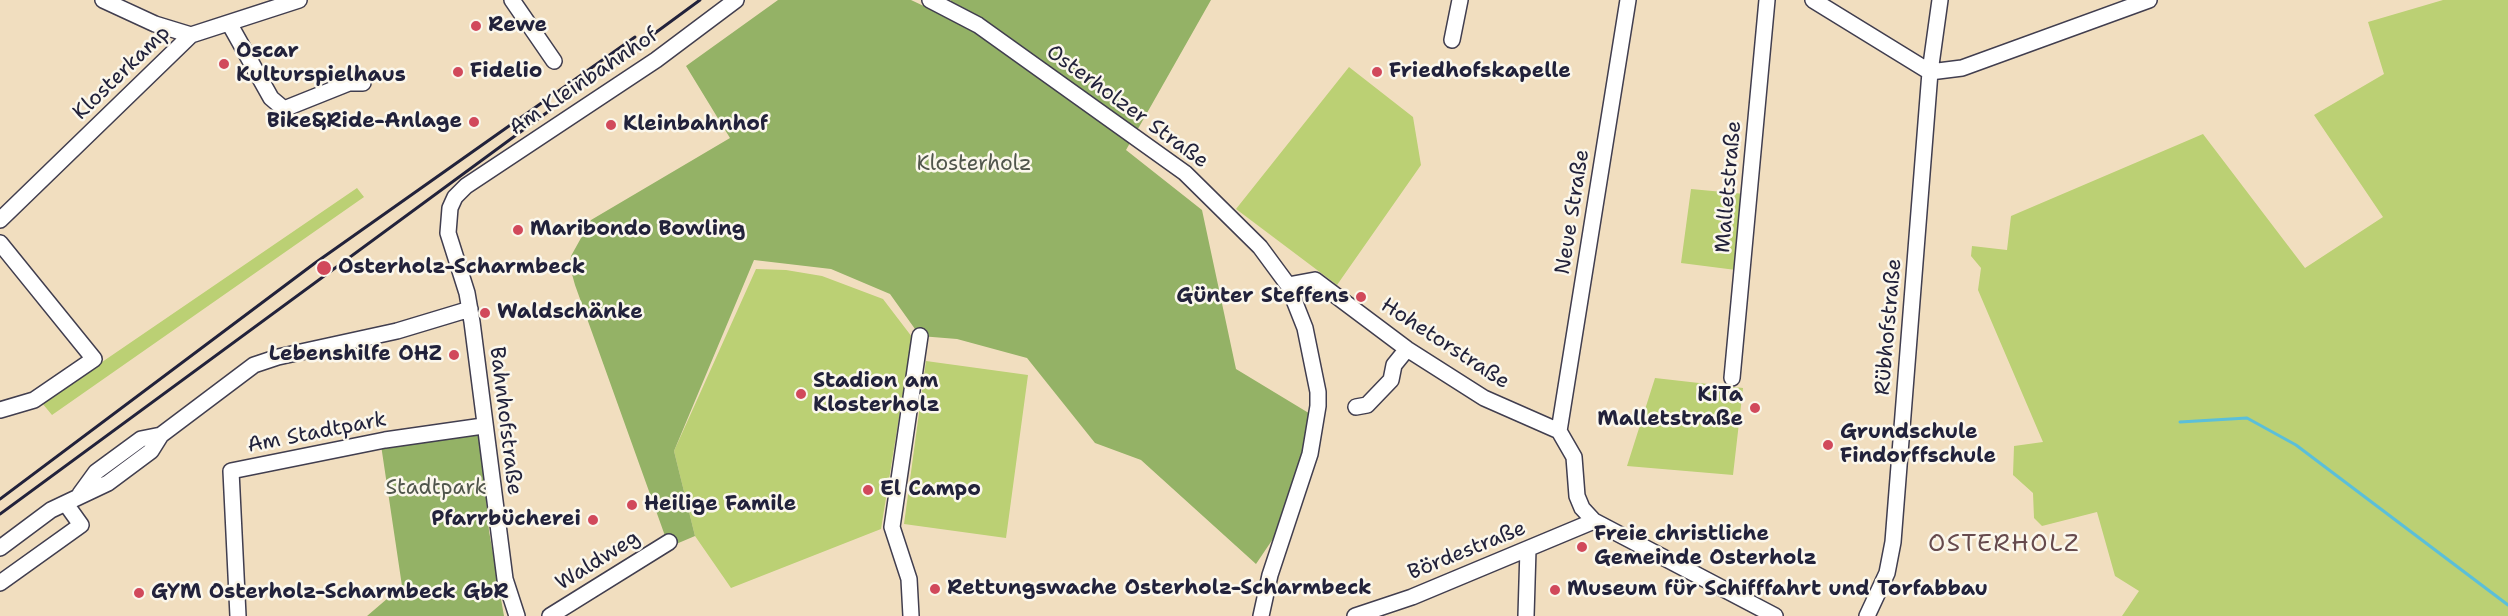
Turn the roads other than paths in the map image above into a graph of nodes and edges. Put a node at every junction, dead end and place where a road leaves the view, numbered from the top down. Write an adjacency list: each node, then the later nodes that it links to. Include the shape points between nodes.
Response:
1 (103, 0): 13 (street, via 155,24)
2 (299, 0): 12 (street, Klosterkamp)
3 (512, 0): 15 (street)
4 (736, 0): 18 (street, Am Kleinbahnhof, via 656,60)
5 (1460, 0): 14 (street)
6 (1628, 0): 29 (street, Neue Straße)
7 (1767, 0): 25 (street, Malletstraße)
8 (1813, 0): 16 (street)
9 (1940, 0): 16 (street, Rübhofstraße)
10 (2144, 1): 16 (street, via 1962,68)
11 (937, 2): 21 (street, Osterholzer Straße, via 978,25 1185,173 1260,247)
12 (229, 23): 13 (street, Klosterkamp); 17 (street, via 272,98 284,109 349,83)
13 (191, 35): 19 (street, Klosterkamp)
14 (1452, 40)
15 (554, 61)
16 (1930, 72): 45 (street, Rübhofstraße, via 1893,542 1887,573)
17 (363, 82)
18 (455, 197): 22 (street, Bahnhofstraße, via 448,233)
19 (0, 220)
20 (0, 243): 27 (street, via 94,359 34,400)
21 (1287, 285): 24 (street, Hohetorstraße, via 1315,280); 36 (street, Osterholzer Straße, via 1305,327 1318,406 1310,454)
22 (470, 309): 28 (street, Bahnhofstraße); 30 (street, via 397,332 254,365 161,435 151,451 108,483)
23 (920, 336): 40 (street, via 892,527 909,579)
24 (1407, 349): 26 (street, via 1394,365 1391,380 1367,405); 29 (street, Hohetorstraße, via 1484,398)
25 (1732, 378)
26 (1356, 407)
27 (0, 410)
28 (483, 426): 37 (street, Am Stadtpark, via 385,440 231,471); 38 (street, Bahnhofstraße, via 505,579)
29 (1559, 431): 31 (street, via 1574,457 1576,496)
30 (66, 504): 33 (street, via 51,510); 35 (street, via 81,525)
31 (1594, 522): 34 (street, Bördestraße); 44 (street)
32 (669, 542): 39 (street, Waldweg)
33 (0, 548)
34 (1528, 549): 42 (street, Bördestraße); 43 (street)
35 (0, 583)
36 (1261, 609): 41 (street)
37 (238, 616)
38 (517, 616)
39 (550, 616)
40 (911, 616)
41 (1275, 616)
42 (1355, 616)
43 (1526, 616)
44 (1775, 616)
45 (1867, 616)

